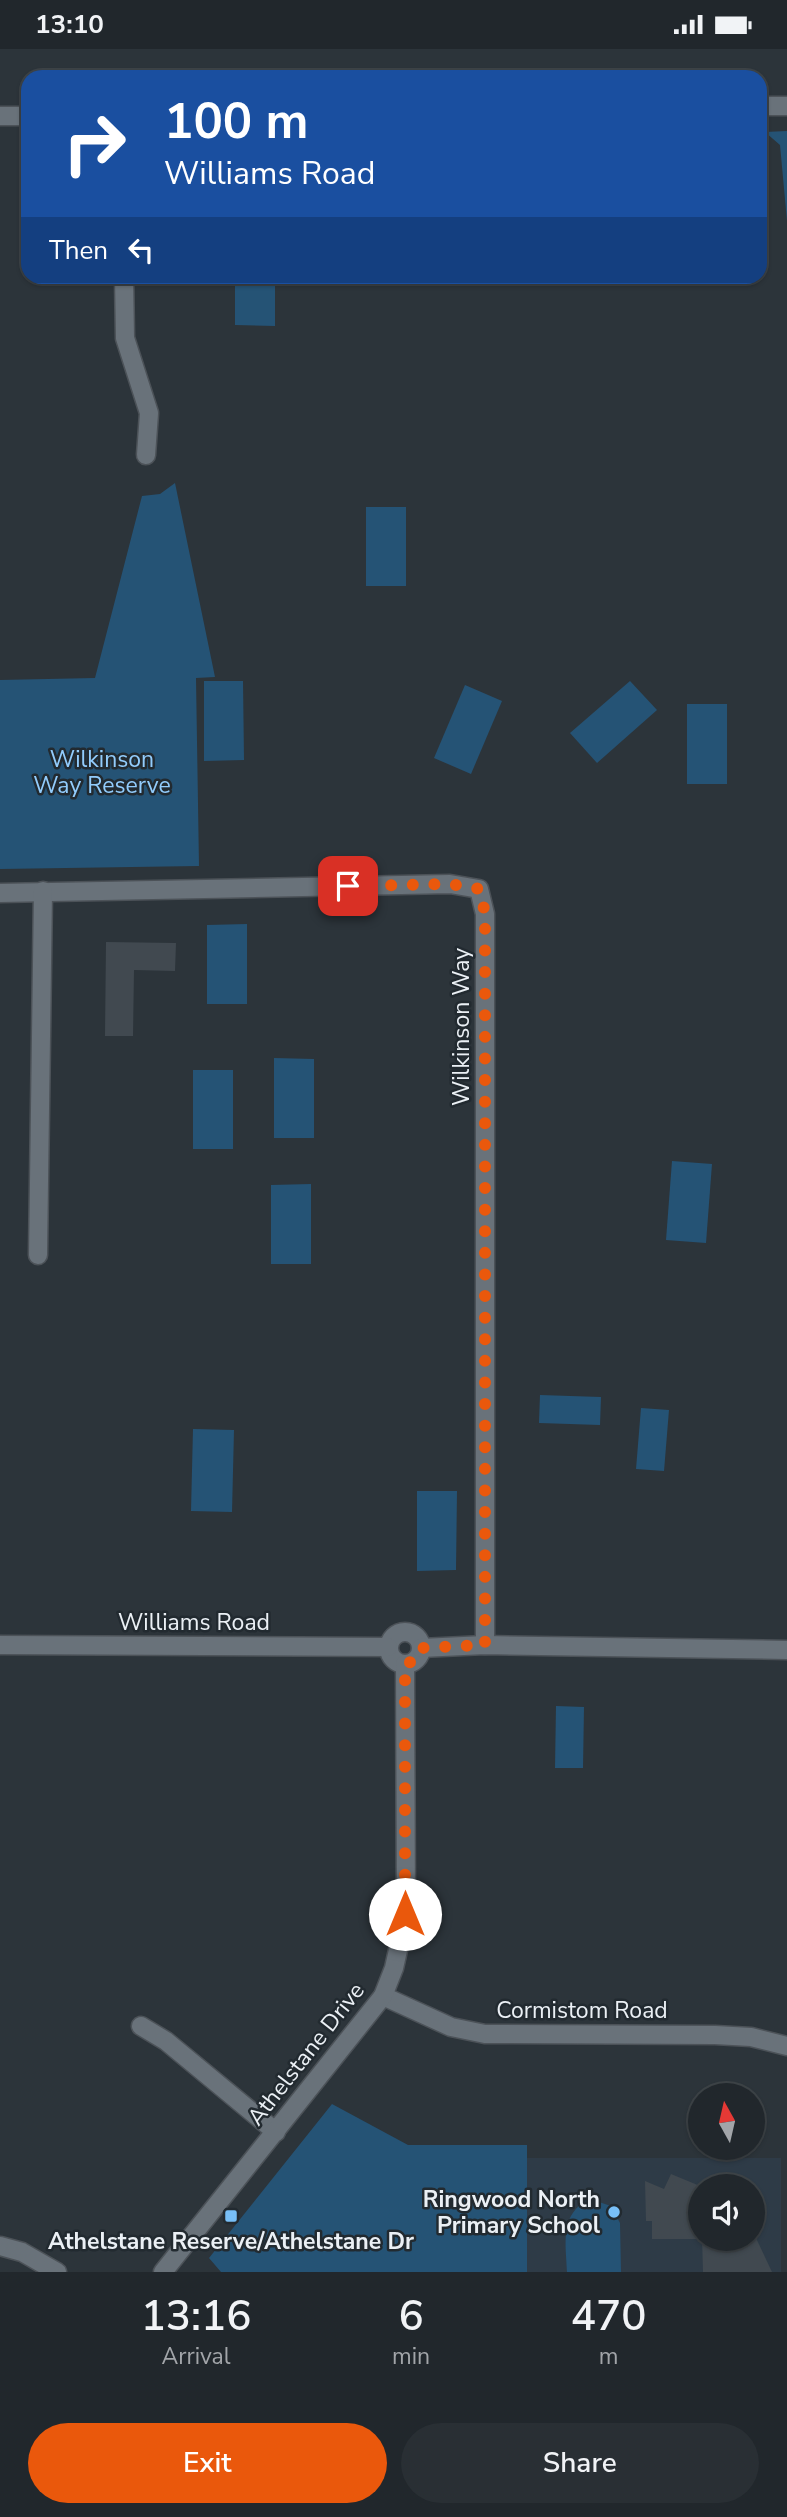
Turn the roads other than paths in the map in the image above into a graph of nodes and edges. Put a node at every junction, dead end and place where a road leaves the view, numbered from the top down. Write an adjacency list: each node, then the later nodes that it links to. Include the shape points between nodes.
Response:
1 (767, 106): 2 (street)
2 (787, 106)
3 (0, 116): 4 (street)
4 (21, 116)
5 (124, 284): 6 (street, via 125,338 149,413)
6 (146, 455)
7 (43, 891): 8 (street, Wilkinson Way); 9 (street); 11 (street, Wilkinson Way, via 450,884 480,889 485,914)
8 (0, 893)
9 (38, 1255)
10 (0, 1645): 12 (street, Williams Road)
11 (485, 1645): 13 (street); 14 (street)
12 (388, 1647): 13 (street, via 392,1637 402,1631 418,1637); 15 (street, via 391,1657)
13 (421, 1648): 15 (street, via 414,1661)
14 (787, 1650)
15 (405, 1664): 16 (street, Athelstane Drive, via 405,1914)
16 (383, 1996): 18 (street, Cormistom Road, via 451,2027 485,2034 715,2035); 19 (street, Athelstane Drive)
17 (141, 2026): 19 (street, via 166,2041)
18 (787, 2046)
19 (276, 2132): 22 (street, Athelstane Drive)
20 (0, 2246): 21 (street, via 22,2252)
21 (57, 2272)
22 (163, 2272)

